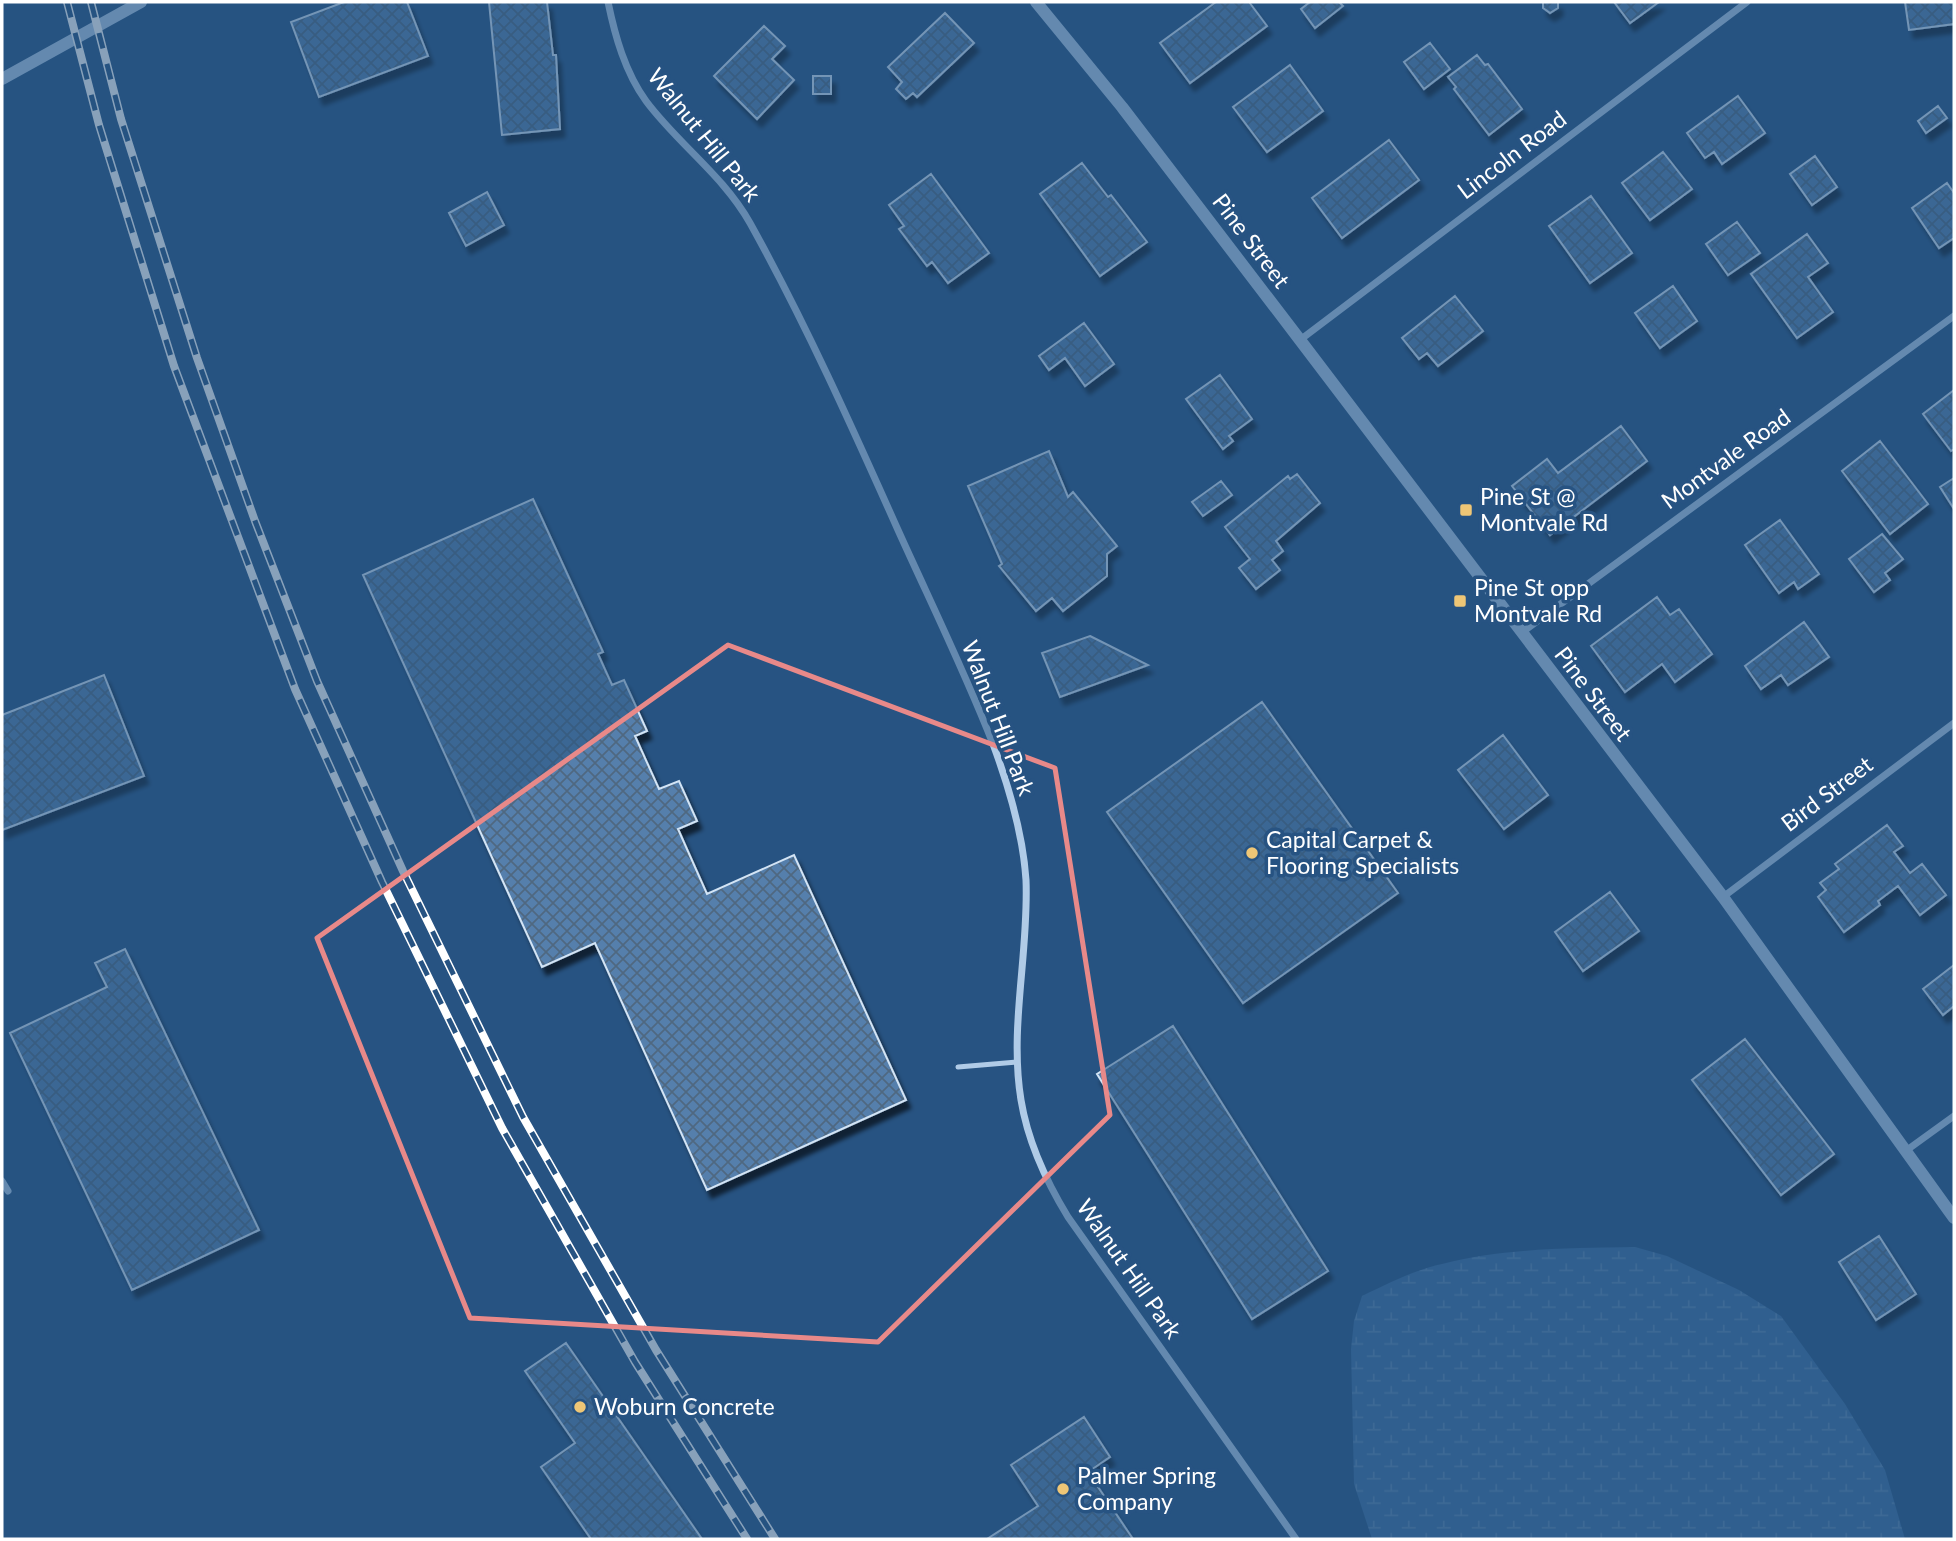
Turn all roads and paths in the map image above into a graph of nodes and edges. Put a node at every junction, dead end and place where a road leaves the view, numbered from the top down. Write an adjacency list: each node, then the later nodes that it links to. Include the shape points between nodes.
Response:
1 (141, 2): 5 (street)
2 (608, 2): 11 (street, Walnut Hill Park, via 617,40 640,91 728,190 749,222 853,429 992,743 1011,797 1026,877)
3 (1036, 2): 7 (street, Pine Street)
4 (1747, 2): 7 (street, Lincoln Road)
5 (2, 79)
6 (1954, 316): 8 (street, Montvale Road)
7 (1300, 340): 8 (street, Pine Street)
8 (1521, 633): 10 (street, Pine Street)
9 (1954, 723): 10 (street, Bird Street)
10 (1723, 897): 14 (street, Pine Street)
11 (1017, 1062): 12 (lane); 18 (street, Walnut Hill Park, via 1027,1129 1057,1198)
12 (958, 1067)
13 (1954, 1116): 14 (street)
14 (1907, 1150): 17 (street, Pine Street)
15 (2, 1181): 16 (street)
16 (8, 1191)
17 (1954, 1218)
18 (1296, 1539)

